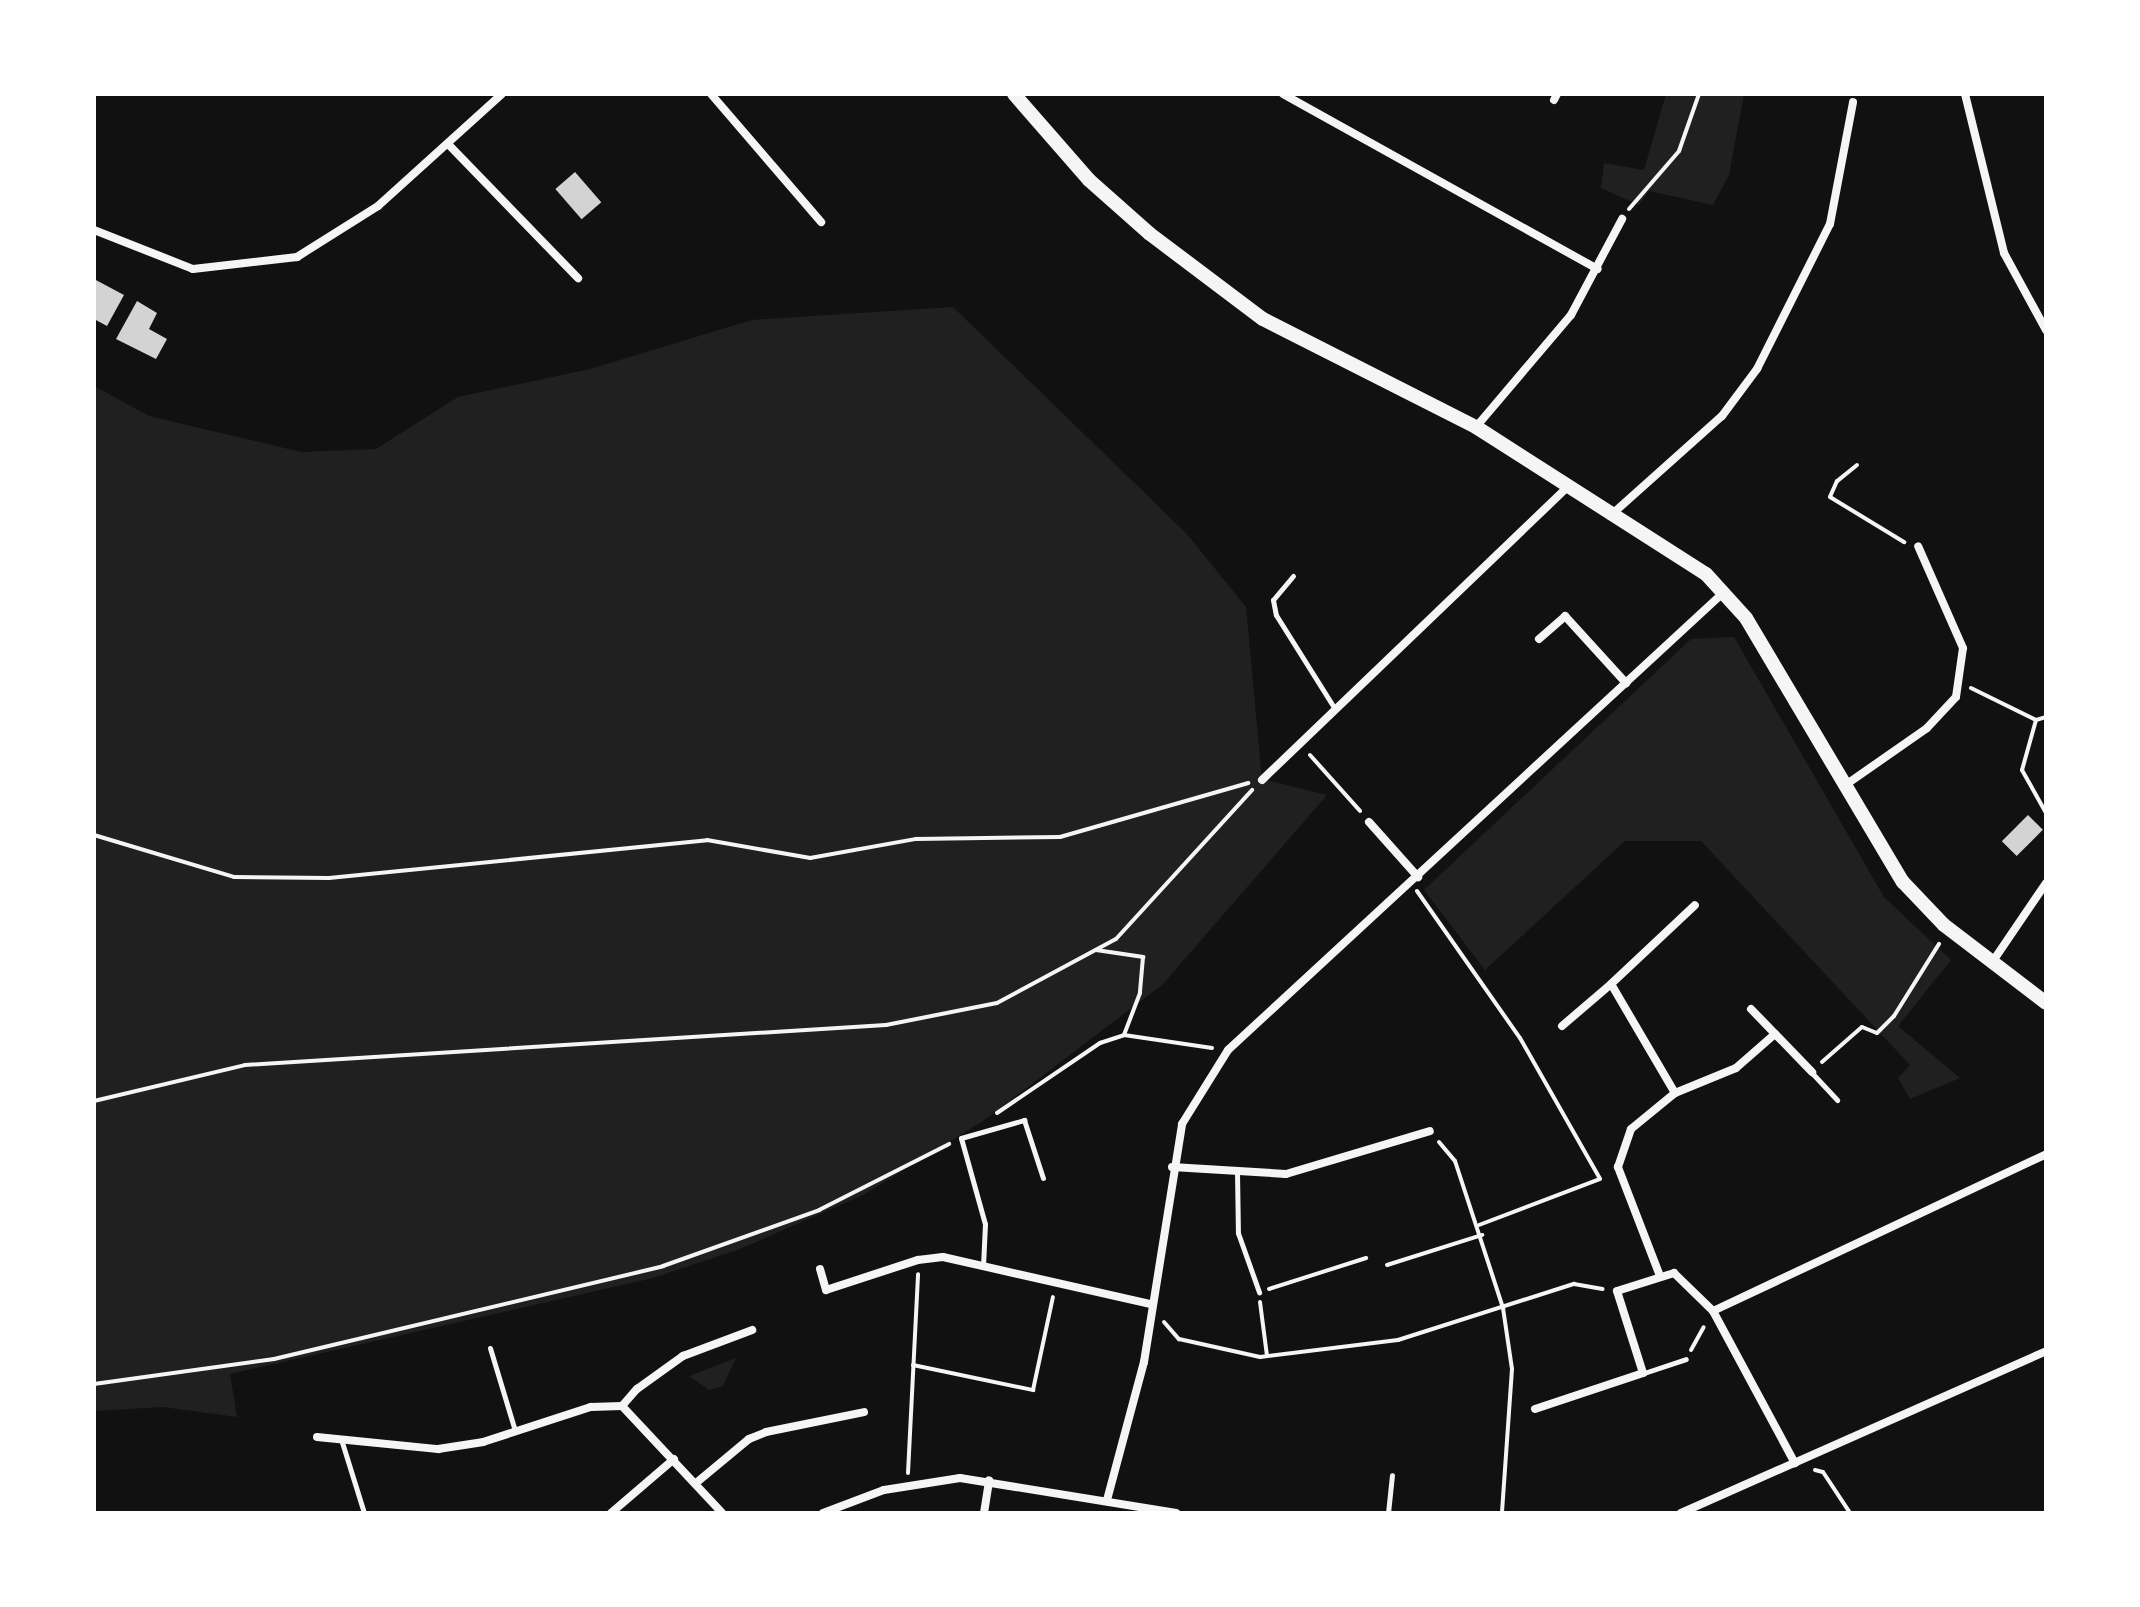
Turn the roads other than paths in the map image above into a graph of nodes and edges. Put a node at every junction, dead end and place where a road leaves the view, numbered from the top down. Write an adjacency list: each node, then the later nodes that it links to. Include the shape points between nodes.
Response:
1 (502, 94): 7 (street)
2 (711, 94): 9 (street)
3 (1014, 94): 14 (main road, via 1099,189 1263,319)
4 (1283, 94): 11 (street)
5 (1965, 94): 13 (street, via 2004,253)
6 (1853, 102): 16 (street, via 1830,224 1757,369 1722,416)
7 (448, 144): 10 (street, via 378,206 297,257 193,269); 12 (street)
8 (1622, 219): 11 (street)
9 (821, 222)
10 (94, 230)
11 (1598, 269): 14 (street, via 1571,315)
12 (578, 278)
13 (2046, 330)
14 (1476, 427): 15 (main road)
15 (1566, 488): 16 (main road); 22 (street)
16 (1609, 516): 19 (main road, via 1686,558)
17 (1918, 546): 24 (street, via 1963,648 1956,697 1927,728)
18 (1293, 576): 22 (lane, via 1273,600 1276,615)
19 (1724, 592): 21 (street); 24 (main road, via 1746,618)
20 (1539, 639): 21 (street, via 1565,616)
21 (1626, 683): 26 (street)
22 (1335, 710): 23 (street)
23 (1262, 780)
24 (1844, 786): 29 (main road, via 1903,882)
25 (1369, 822): 26 (street)
26 (1415, 880): 40 (street, via 1228,1050 1182,1124)
27 (2046, 883): 29 (street)
28 (1695, 905): 30 (street)
29 (1991, 964): 31 (main road)
30 (1611, 984): 33 (street); 36 (street)
31 (2046, 1003)
32 (1751, 1009): 34 (street)
33 (1562, 1026)
34 (1775, 1034): 35 (street); 36 (street, via 1736,1068)
35 (1812, 1072): 37 (lane)
36 (1675, 1093): 45 (street, via 1631,1129 1620,1172)
37 (1837, 1100)
38 (1430, 1131): 41 (street, via 1286,1174)
39 (2046, 1154): 48 (street)
40 (1172, 1167): 41 (street); 47 (street)
41 (1237, 1171): 46 (lane, via 1238,1233)
42 (1043, 1178): 43 (lane, via 1024,1120 961,1138 985,1224)
43 (983, 1267): 44 (street, via 943,1257 918,1260 826,1290); 47 (street)
44 (820, 1269)
45 (1660, 1276): 48 (street, via 1674,1273); 53 (street, via 1617,1291)
46 (1259, 1292)
47 (1150, 1304): 65 (street, via 1144,1362)
48 (1713, 1311): 61 (street)
49 (752, 1330): 54 (street, via 683,1356)
50 (490, 1348): 57 (lane)
51 (2046, 1351): 61 (street)
52 (1686, 1359): 53 (lane)
53 (1643, 1373): 55 (street)
54 (622, 1406): 57 (street, via 591,1407); 60 (street)
55 (1535, 1409)
56 (864, 1412): 64 (street, via 749,1439)
57 (515, 1432): 59 (street, via 438,1449)
58 (317, 1437): 59 (street)
59 (341, 1439): 67 (lane)
60 (674, 1459): 64 (street); 66 (street)
61 (1795, 1463): 73 (street)
62 (1392, 1475): 72 (lane)
63 (989, 1480): 65 (street); 69 (street, via 909,1484); 70 (street)
64 (696, 1483): 68 (street)
65 (1107, 1500): 71 (street)
66 (609, 1512)
67 (364, 1513)
68 (722, 1513)
69 (823, 1513)
70 (984, 1513)
71 (1176, 1513)
72 (1388, 1513)
73 (1681, 1513)

